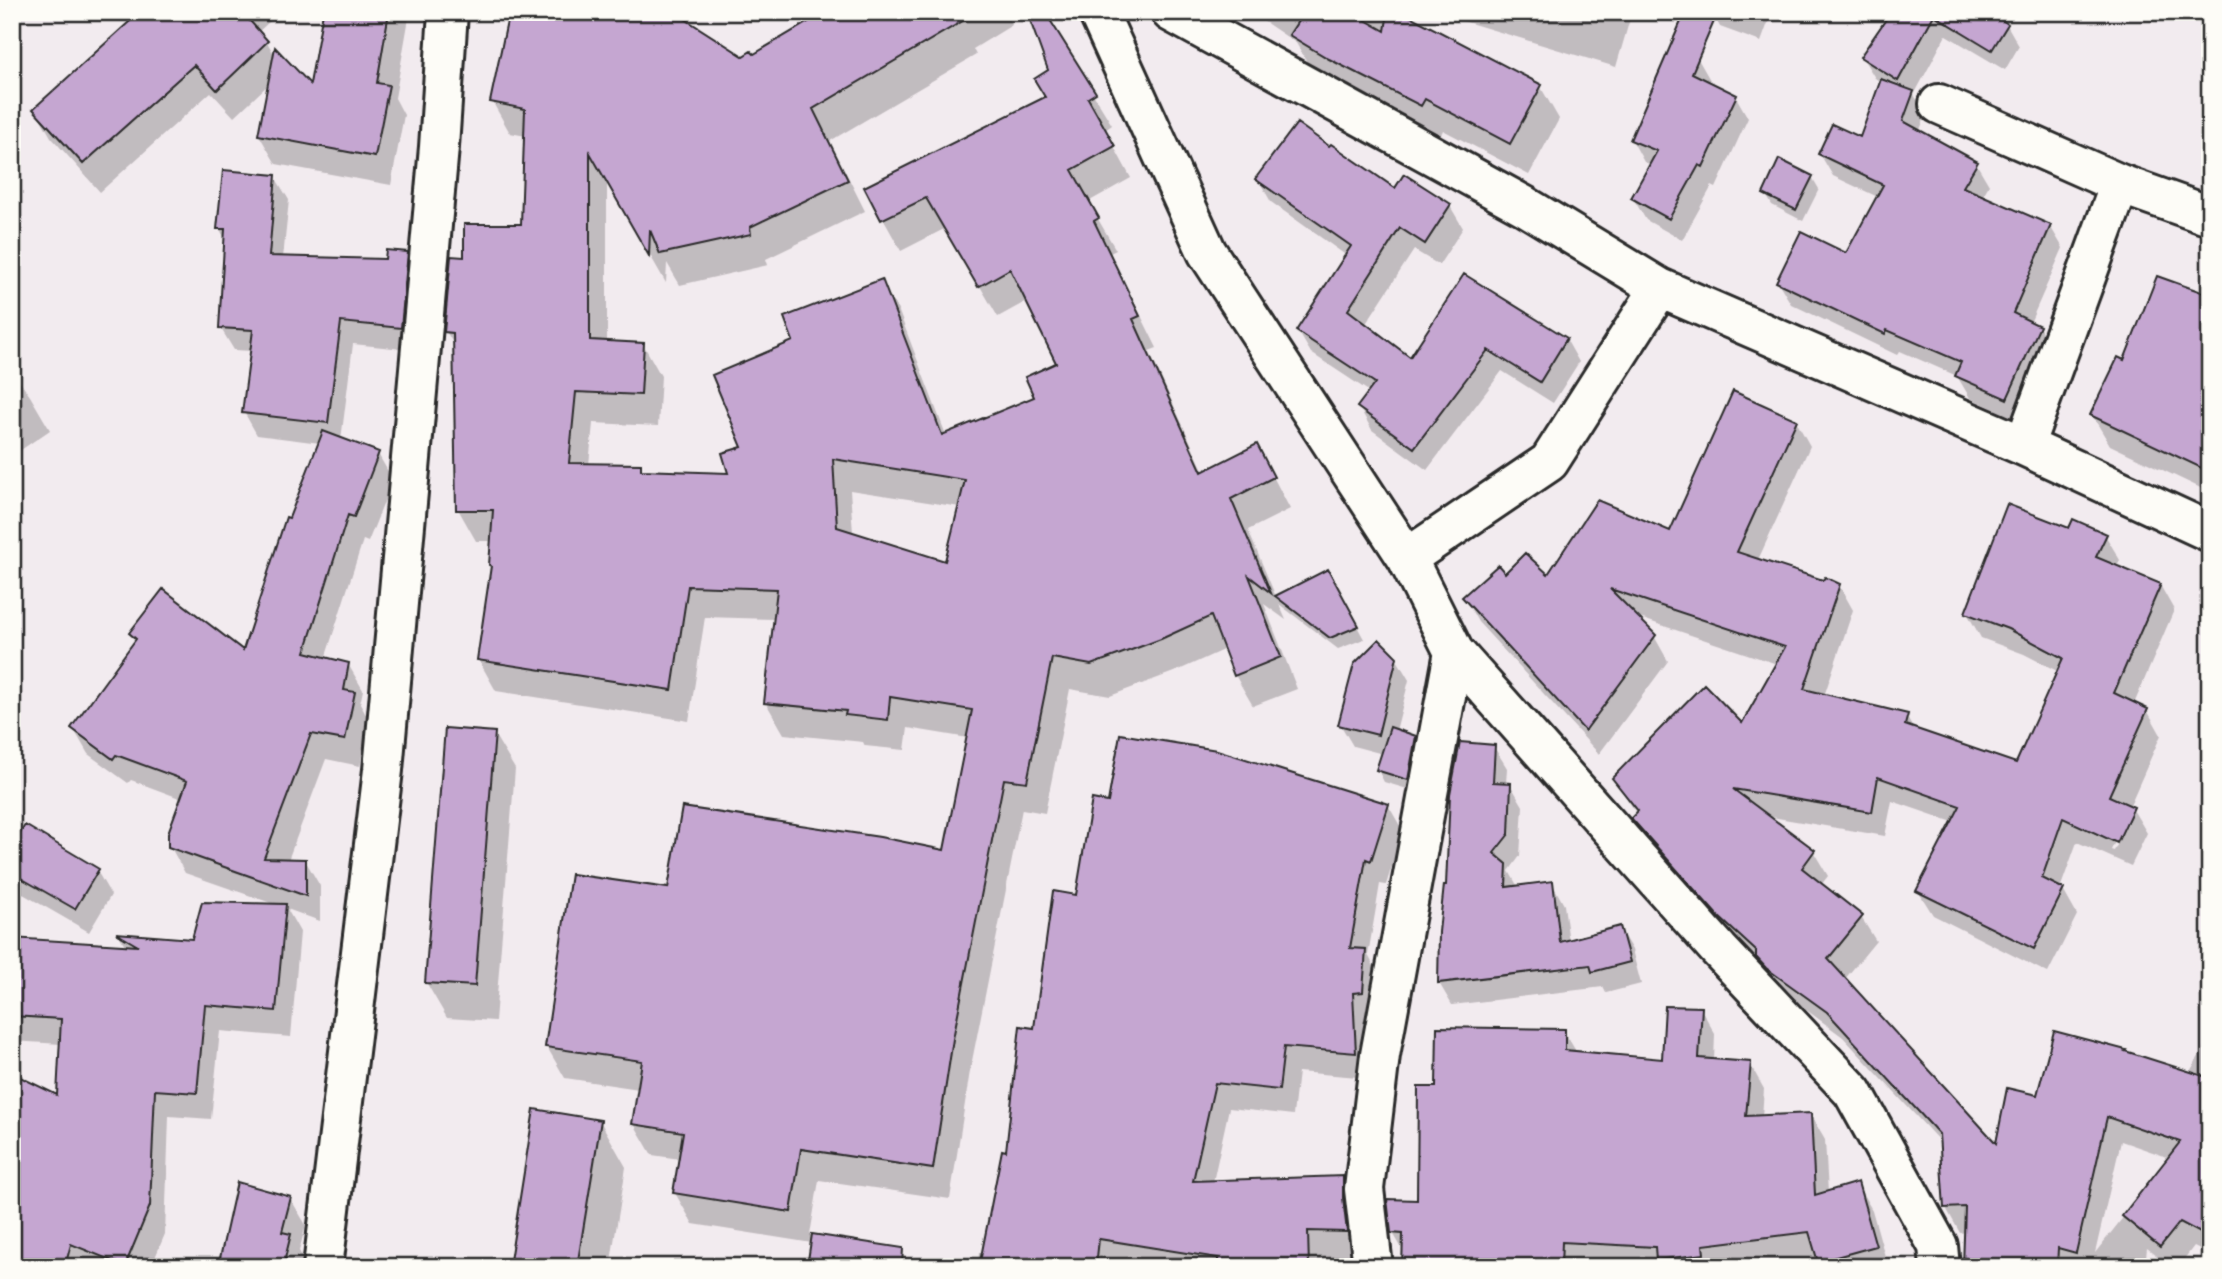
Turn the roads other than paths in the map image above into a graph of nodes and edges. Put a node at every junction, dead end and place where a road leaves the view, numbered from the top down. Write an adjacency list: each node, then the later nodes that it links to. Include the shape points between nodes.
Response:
1 (448, 12): 12 (street, via 383,770)
2 (1098, 12): 10 (street, via 1207,252)
3 (1171, 12): 7 (street, via 1525,206)
4 (1939, 104): 5 (street)
5 (2120, 184): 6 (street); 8 (street)
6 (2210, 216)
7 (1660, 288): 8 (street); 10 (street, via 1549,462)
8 (2024, 446): 9 (street)
9 (2210, 532)
10 (1407, 558): 11 (street)
11 (1454, 653): 13 (street, via 1380,1055 1364,1189); 14 (street, via 1719,950 1853,1092 1938,1247)
12 (323, 1267)
13 (1373, 1267)
14 (1940, 1267)

